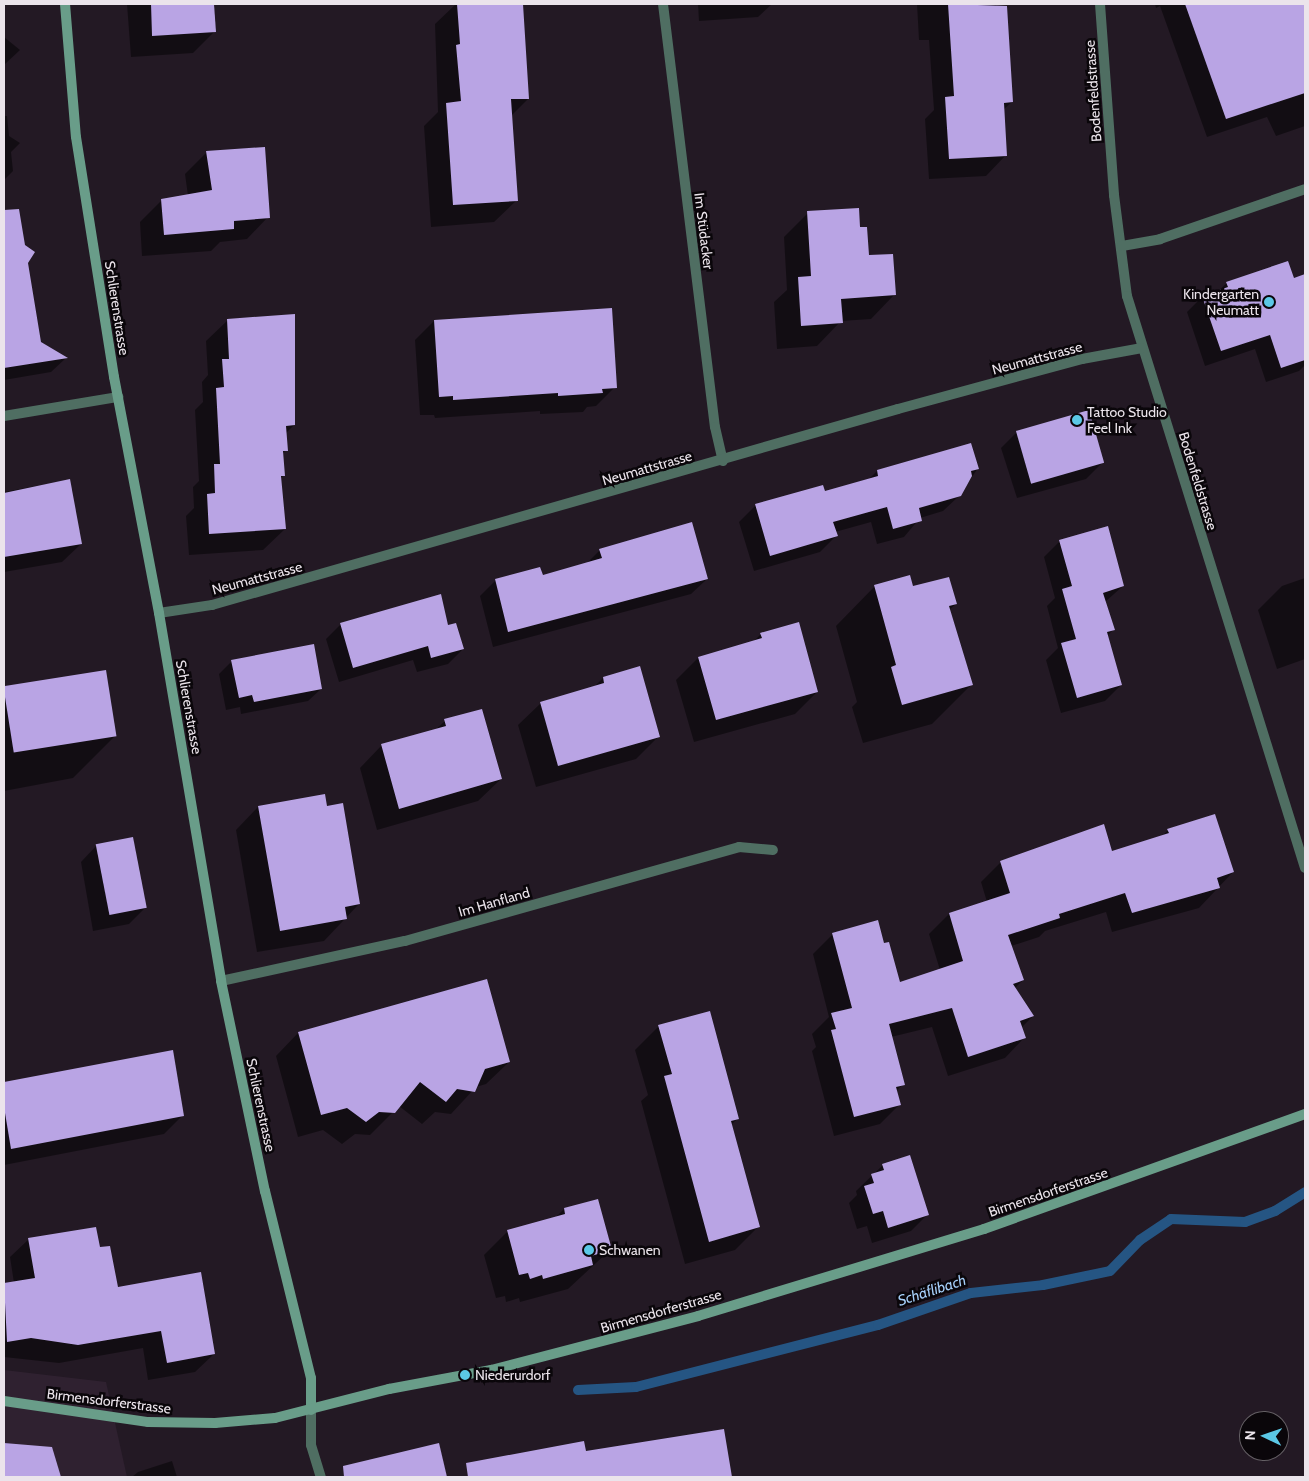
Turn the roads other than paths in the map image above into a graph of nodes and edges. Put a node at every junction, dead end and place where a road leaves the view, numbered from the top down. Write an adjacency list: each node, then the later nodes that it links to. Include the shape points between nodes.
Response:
1 (65, 4): 7 (street, Schlierenstrasse, via 76,137)
2 (663, 4): 9 (street, Im Stüdacker, via 715,427)
3 (1100, 4): 5 (street, Bodenfeldstrasse, via 1114,195)
4 (1305, 189): 5 (street, via 1160,239)
5 (1122, 246): 6 (street, Bodenfeldstrasse, via 1127,296)
6 (1142, 348): 9 (street, Neumattstrasse, via 1082,359 898,408); 12 (street, Bodenfeldstrasse)
7 (118, 397): 8 (street); 10 (street, Schlierenstrasse)
8 (4, 416)
9 (723, 461): 10 (street, Neumattstrasse, via 212,606)
10 (159, 614): 13 (street, Schlierenstrasse)
11 (773, 850): 13 (street, Im Hanfland, via 739,847 405,941)
12 (1305, 868)
13 (221, 981): 16 (street, Schlierenstrasse, via 265,1191 311,1378)
14 (1305, 1114): 16 (street, Birmensdorferstrasse, via 984,1229 698,1316 525,1362)
15 (4, 1401): 16 (street, Birmensdorferstrasse, via 148,1422 215,1423 275,1418)
16 (311, 1410): 17 (street, via 311,1445)
17 (321, 1477)

